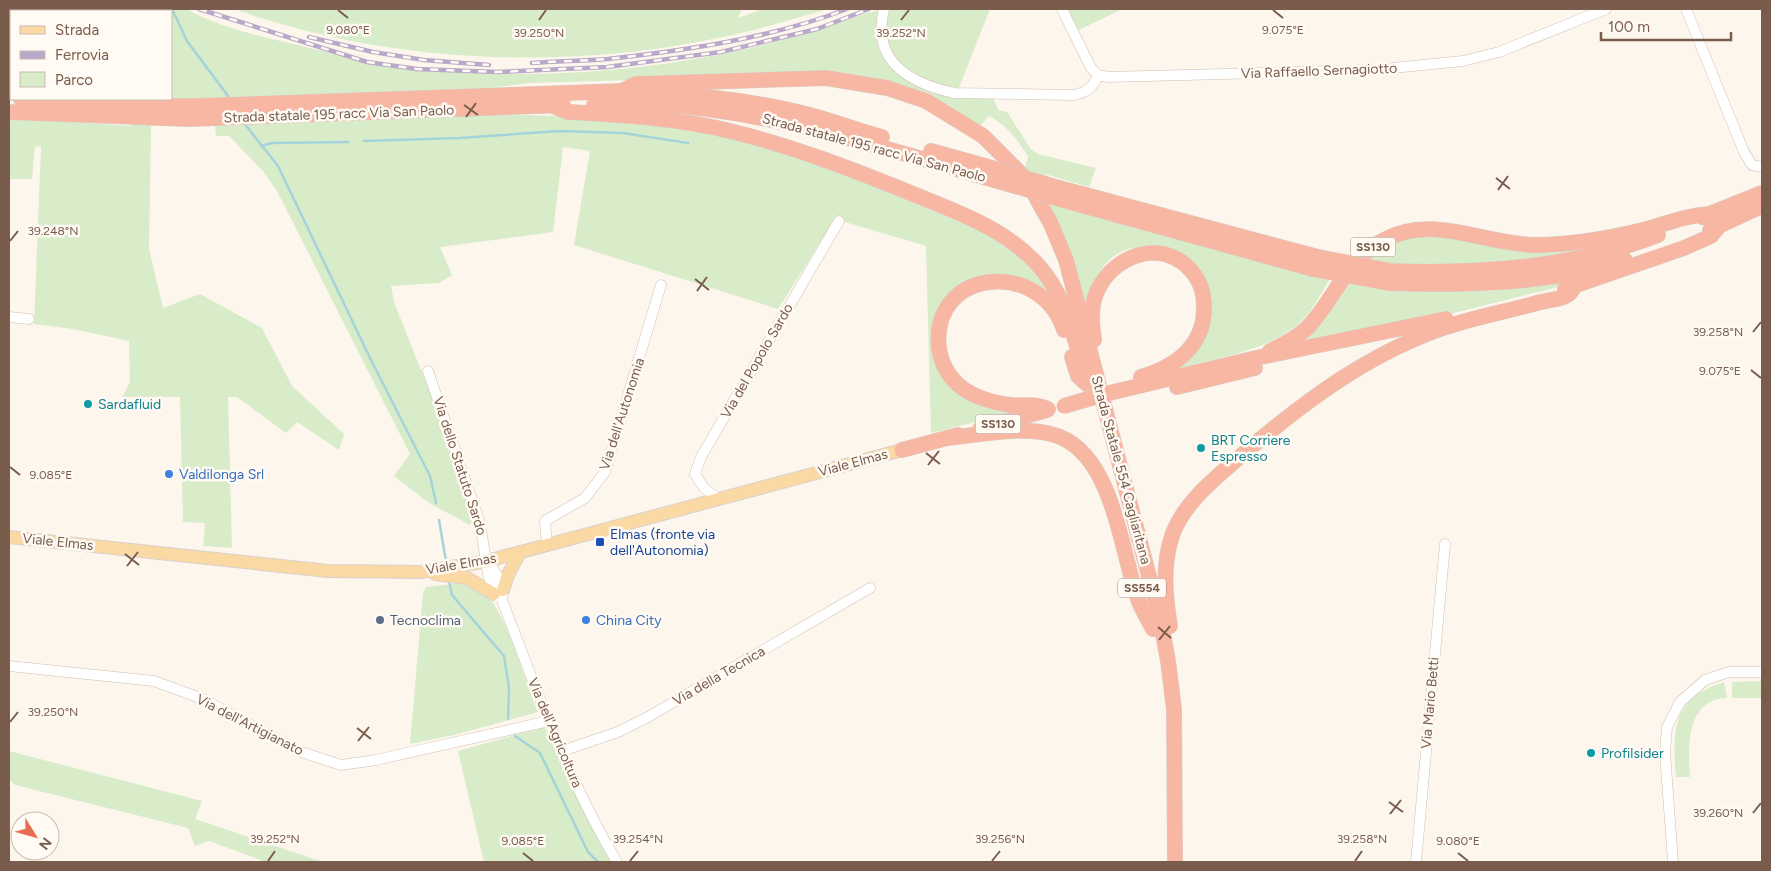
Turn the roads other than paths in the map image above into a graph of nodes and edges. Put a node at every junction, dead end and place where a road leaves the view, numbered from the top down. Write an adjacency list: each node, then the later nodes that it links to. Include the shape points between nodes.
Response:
1 (1062, 9): 5 (street, via 1091,68)
2 (1606, 9): 5 (street, Via Raffaello Sernagiotto, via 1499,52 1430,66 1108,78)
3 (1686, 9): 12 (street, via 1744,152 1752,166)
4 (884, 11): 5 (street, via 880,31 889,57 911,78 937,89 954,93 1074,95 1087,92)
5 (1098, 75)
6 (622, 91): 8 (highway, Strada statale 195 racc Via San Paolo); 17 (highway, Strada statale 195 racc Via San Paolo, bridge, via 685,95 813,116); 22 (highway, via 636,84 826,78 887,88 926,101 983,136 1026,179 1066,260)
7 (30, 100): 11 (highway, Strada statale 195 racc Via San Paolo)
8 (453, 103): 9 (highway, Strada statale 195 racc Via San Paolo); 11 (highway, Strada statale 195 racc Via San Paolo, via 218,105)
9 (553, 106): 17 (highway, Strada statale 195 racc Via San Paolo, bridge, via 658,104 731,112 812,129 1063,200); 22 (highway, via 568,112 624,115 733,132 824,158 972,218 1001,234 1037,264)
10 (9, 112): 11 (highway, Strada statale 195 racc Via San Paolo)
11 (136, 112)
12 (1762, 167)
13 (1762, 193): 15 (highway, SS130)
14 (1762, 206): 15 (highway, SS130)
15 (1714, 220): 17 (highway, Strada statale 195 racc Via San Paolo, bridge, via 1567,260 1496,270 1390,277); 19 (highway, SS130, via 1711,236); 24 (highway, SS130, via 1692,215 1646,229 1551,244 1515,243 1447,230 1405,232 1382,240 1364,252 1305,329 1290,341)
16 (839, 221): 33 (street, Via del Popolo Sardo, via 701,456 695,474 704,488)
17 (1315, 263)
18 (662, 285): 36 (street, Via dell'Autonomia, via 605,472 586,498 545,521)
19 (1574, 287): 23 (highway, SS130, via 1481,311); 45 (highway, via 1570,294 1443,328 1356,368 1294,411 1197,496 1174,531 1167,553 1165,581 1178,679)
20 (9, 317): 21 (street)
21 (29, 319)
22 (1075, 319): 25 (highway, Strada Statale 554 Cagliaritana / SS554); 29 (highway, Strada Statale 554 Cagliaritana / SS554)
23 (1288, 352): 24 (highway, SS130); 27 (highway, via 1281,361 1221,378 1172,388)
24 (1256, 358): 27 (highway, SS130)
25 (1092, 365): 28 (highway, via 1097,353 1092,315 1096,294 1105,278 1119,263 1139,254 1159,254 1177,259 1193,272 1202,289 1205,308 1203,328 1178,359); 45 (highway, Strada Statale 554 Cagliaritana / SS554, via 1160,618)
26 (428, 371): 38 (street, Via dello Statuto Sardo, via 480,523)
27 (1158, 382): 28 (highway, SS130)
28 (1132, 384): 30 (highway, SS130, bridge)
29 (1088, 385): 30 (highway, via 1078,376 1061,320 1034,290 1014,282 995,280 975,284 956,296 942,318 938,337 947,372 960,387 976,396 1012,405 1036,404); 42 (highway, Strada Statale 554 Cagliaritana / SS554)
30 (1048, 410): 31 (highway, SS130)
31 (948, 438): 32 (highway, SS130); 42 (highway, via 1032,431 1066,439 1079,449 1102,482 1125,546 1139,601)
32 (902, 450): 33 (main road, Viale Elmas)
33 (717, 498): 36 (main road, Viale Elmas)
34 (9, 537): 39 (main road, Viale Elmas, via 320,570)
35 (1445, 544): 51 (street, Via Mario Betti)
36 (547, 545): 37 (main road, Viale Elmas)
37 (520, 552): 38 (main road, Viale Elmas); 41 (main road)
38 (488, 561): 39 (main road, Viale Elmas); 41 (street, Via dell'Agricoltura, via 488,574)
39 (420, 572): 41 (main road, via 468,578)
40 (870, 588): 47 (street, Via della Tecnica, via 648,718)
41 (500, 594): 46 (street, Via dell'Agricoltura)
42 (1152, 629): 49 (highway, Strada Statale 554 Cagliaritana / SS554, via 1164,698)
43 (9, 666): 46 (street, Via dell'Artigianato, via 154,681 203,699 298,752 341,765)
44 (1762, 672): 52 (street, via 1729,672 1705,680 1680,702 1667,727 1665,753)
45 (1174, 710): 50 (highway, Strada Statale 554 Cagliaritana / SS554)
46 (549, 721): 47 (street, Via dell'Agricoltura)
47 (562, 751): 48 (street, Via dell'Agricoltura, via 588,811)
48 (617, 862)
49 (1166, 862)
50 (1175, 862)
51 (1416, 862)
52 (1673, 862)

